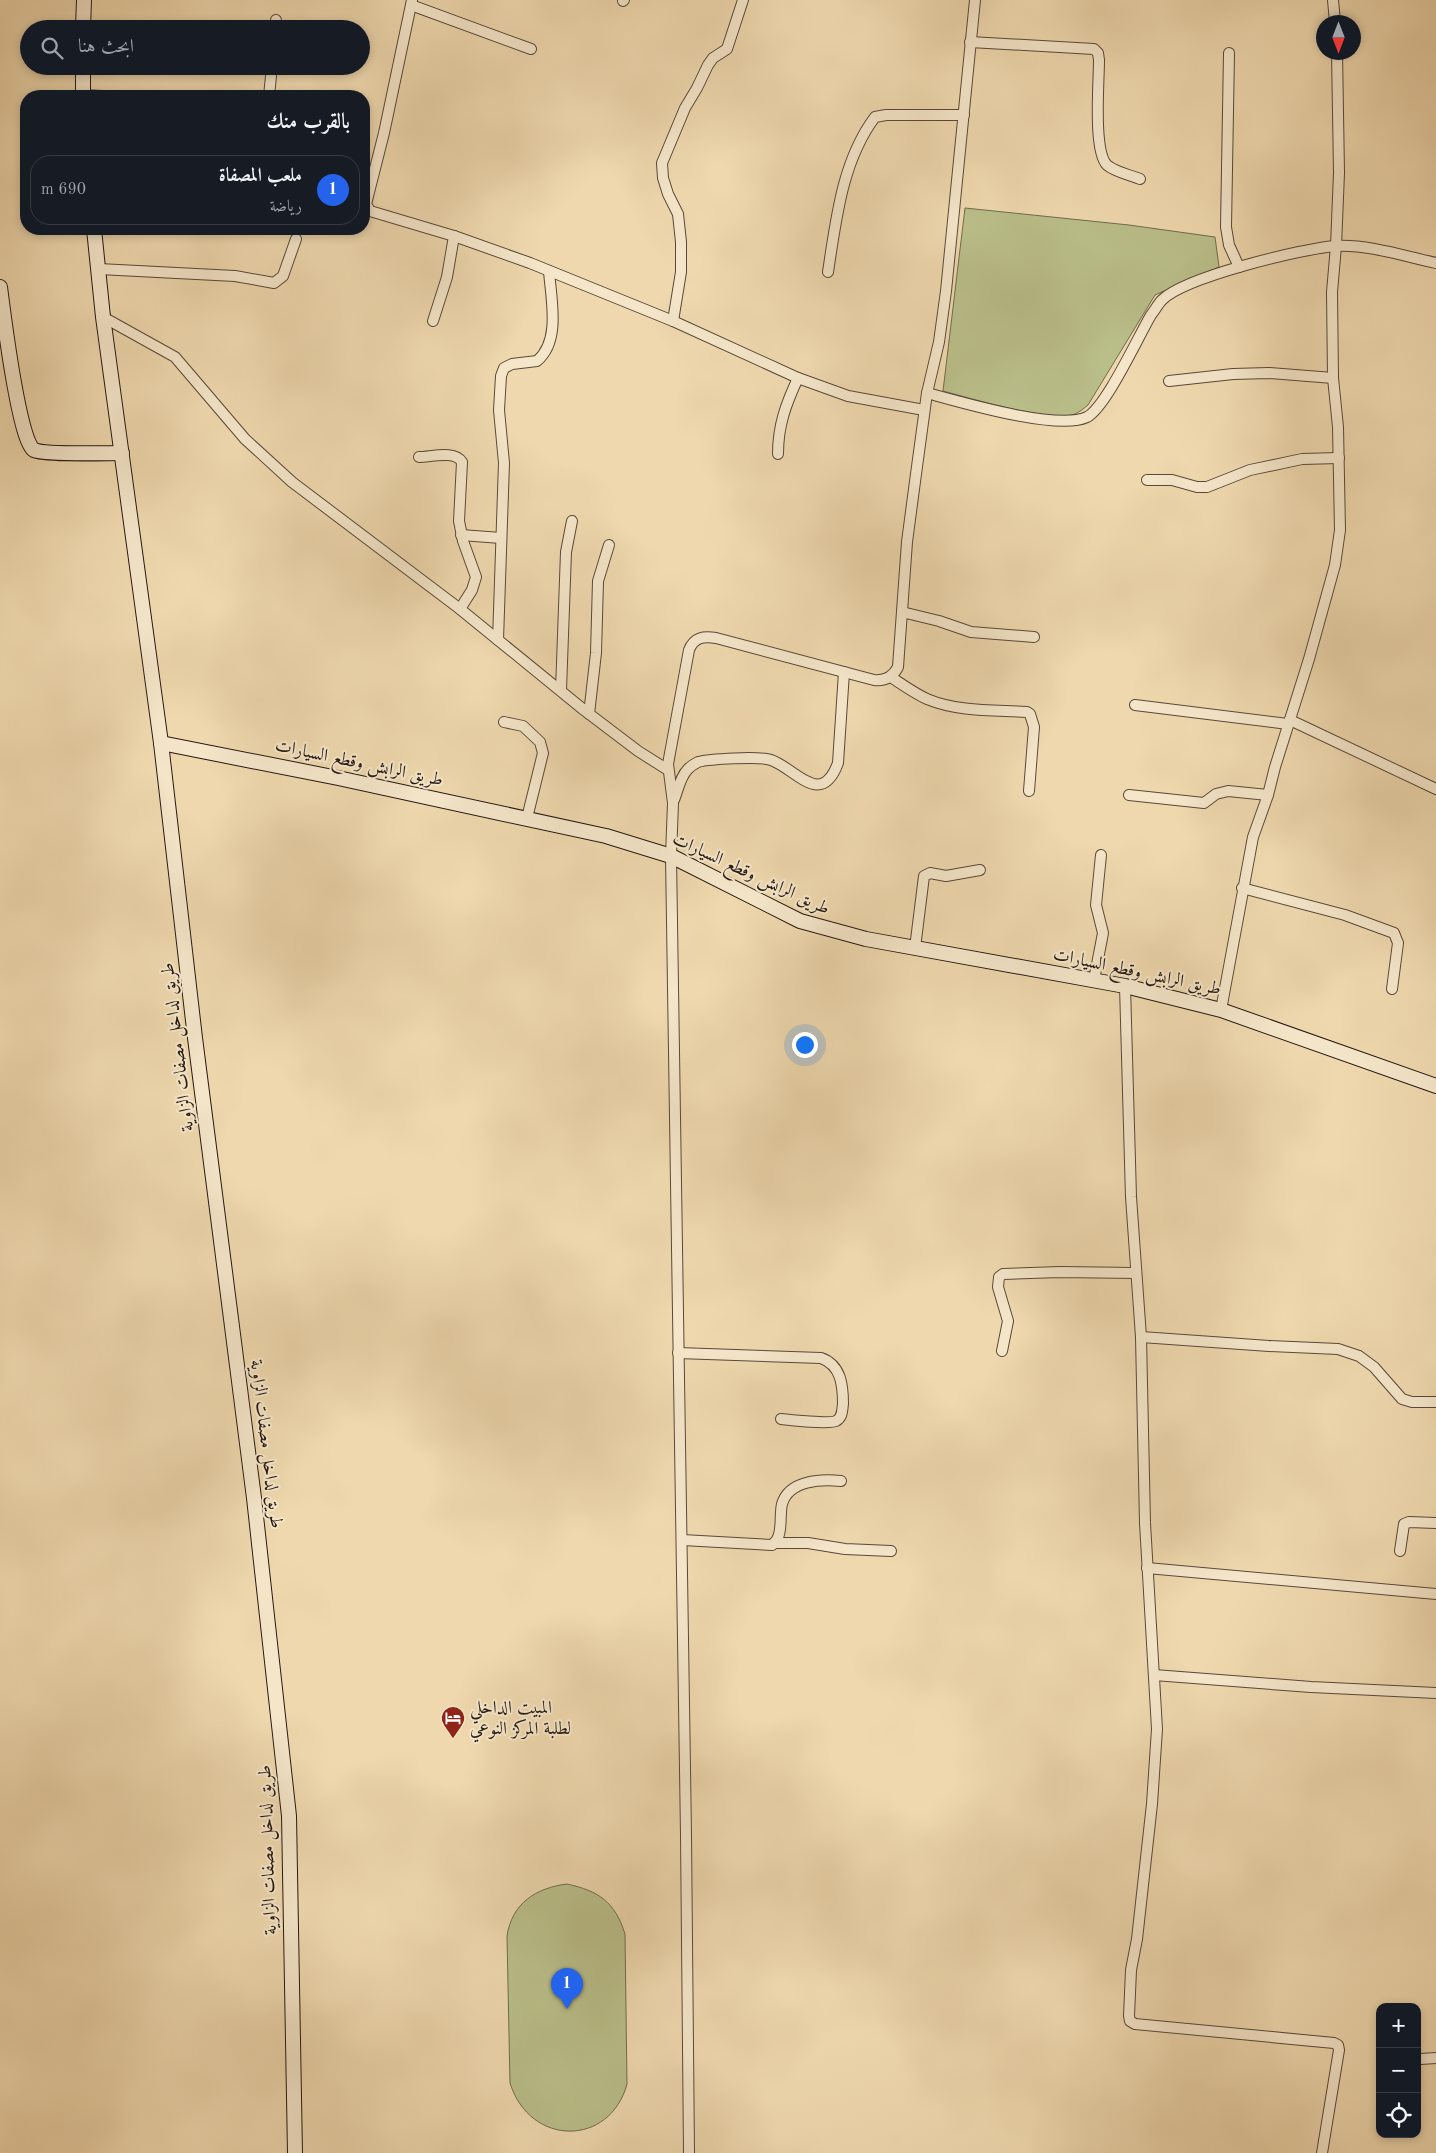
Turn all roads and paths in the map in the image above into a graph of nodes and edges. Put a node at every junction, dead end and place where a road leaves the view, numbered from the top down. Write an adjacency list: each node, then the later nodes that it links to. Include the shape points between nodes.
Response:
1 (84, 0): 7 (main road)
2 (742, 0): 32 (street, via 727,49 708,65 685,108 662,163 668,194 678,214 681,242 681,272)
3 (975, 0): 8 (street)
4 (1333, 0): 6 (street)
5 (412, 2): 9 (street); 18 (street)
6 (1334, 15)
7 (83, 20)
8 (970, 42): 16 (street); 17 (street, via 1094,49 1099,60 1101,156 1112,168)
9 (531, 49)
10 (1229, 53): 25 (street, via 1227,236)
11 (1337, 60): 23 (street, via 1339,173)
12 (83, 75): 14 (main road)
13 (271, 75): 15 (street)
14 (83, 90)
15 (270, 90)
16 (964, 115): 28 (street, via 875,117 846,174); 36 (street, via 946,291)
17 (1140, 179)
18 (370, 188)
19 (370, 211): 21 (street)
20 (95, 235): 26 (main road, طريق لداخل مصفات الزاوية)
21 (454, 236): 27 (street); 31 (street)
22 (296, 239): 26 (street, via 284,276 274,283 235,276)
23 (1336, 246): 24 (street, via 1376,250); 25 (street); 34 (street, via 1332,292)
24 (1436, 263)
25 (1239, 267): 36 (street, via 1180,288 1163,299 1101,405 1087,416 1073,421 1050,420)
26 (99, 270): 30 (main road, طريق لداخل مصفات الزاوية)
27 (549, 271): 32 (street); 45 (street, via 550,341 537,361 512,364 504,368 501,376 499,410 504,462)
28 (828, 272)
29 (0, 287): 38 (main road, via 18,408 27,443 34,450 48,452)
30 (104, 317): 38 (main road, طريق لداخل مصفات الزاوية); 47 (street, via 175,357 244,439 292,482)
31 (433, 321)
32 (673, 321): 33 (street)
33 (798, 378): 37 (street, via 848,396); 39 (street, via 782,413)
34 (1333, 378): 35 (street, via 1269,373); 41 (street)
35 (1170, 381)
36 (927, 393): 37 (street)
37 (924, 410): 48 (street, via 907,542)
38 (122, 453): 58 (main road, طريق لداخل مصفات الزاوية)
39 (778, 454)
40 (419, 457): 44 (street, via 453,456 461,460 458,512)
41 (1339, 458): 42 (street, via 1302,459 1250,470 1207,487 1172,480); 57 (street, via 1340,530 1335,565)
42 (1147, 480)
43 (572, 521): 53 (street, via 566,552)
44 (461, 535): 45 (street); 47 (street, via 476,577)
45 (501, 538): 50 (street)
46 (609, 545): 55 (street, via 598,581 596,653)
47 (460, 609): 50 (street)
48 (902, 612): 49 (street, via 971,632); 52 (street, via 898,667)
49 (1034, 637)
50 (498, 640): 53 (street)
51 (844, 672): 52 (street, via 880,681); 59 (street, via 716,638 698,638 689,650); 64 (street, via 838,763 834,774 825,782 808,783 771,760 759,758 699,762 682,777)
52 (891, 677): 61 (street, via 944,705 1030,714 1034,727)
53 (562, 690): 55 (street)
54 (1135, 705): 57 (street)
55 (589, 714): 59 (street)
56 (504, 722): 65 (street, via 523,726 540,742 543,753)
57 (1289, 722): 60 (street); 63 (street)
58 (161, 743): 65 (main road, طريق الرابش وقطع السيارات); 94 (main road, طريق لداخل مصفات الزاوية, via 254,1498 288,1807)
59 (668, 770): 64 (street)
60 (1436, 789)
61 (1029, 791)
62 (1129, 795): 63 (street, via 1204,804 1216,794 1228,792)
63 (1268, 795): 69 (street, via 1253,837)
64 (673, 804): 67 (street)
65 (527, 818): 67 (main road, طريق الرابش وقطع السيارات, via 606,836)
66 (1101, 855): 71 (street, via 1096,906 1104,933)
67 (671, 856): 70 (main road, طريق الرابش وقطع السيارات, via 800,921); 79 (street)
68 (980, 870): 70 (street, via 950,876 930,873 924,876)
69 (1242, 888): 73 (street, via 1345,915 1394,933 1398,943); 74 (street)
70 (915, 948): 71 (main road, طريق الرابش وقطع السيارات)
71 (1094, 980): 72 (main road, طريق الرابش وقطع السيارات)
72 (1125, 986): 74 (main road, طريق الرابش وقطع السيارات); 76 (street)
73 (1392, 989)
74 (1221, 1010): 75 (main road, طريق الرابش وقطع السيارات)
75 (1436, 1086)
76 (1136, 1274): 77 (street); 78 (street, via 1003,1274 998,1277 998,1287 1008,1321)
77 (1141, 1336): 80 (street, via 1338,1349 1359,1356 1374,1367 1402,1399); 88 (street)
78 (1002, 1352)
79 (678, 1353): 81 (street, via 821,1358 831,1364 843,1386 839,1418 828,1422); 84 (street)
80 (1436, 1402)
81 (780, 1420)
82 (841, 1481): 85 (street, via 809,1482 788,1494 782,1503 778,1538)
83 (1436, 1523): 87 (street, via 1404,1524)
84 (682, 1540): 85 (street); 95 (street)
85 (774, 1543): 86 (street)
86 (891, 1551)
87 (1400, 1551)
88 (1147, 1568): 89 (street); 90 (street)
89 (1436, 1594)
90 (1154, 1675): 91 (street); 96 (street, via 1157,1729 1152,1804 1131,1970 1130,2021 1338,2045 1340,2050)
91 (1436, 1693)
92 (1436, 2058): 93 (street)
93 (1421, 2059)
94 (295, 2153)
95 (689, 2153)
96 (1322, 2153)

